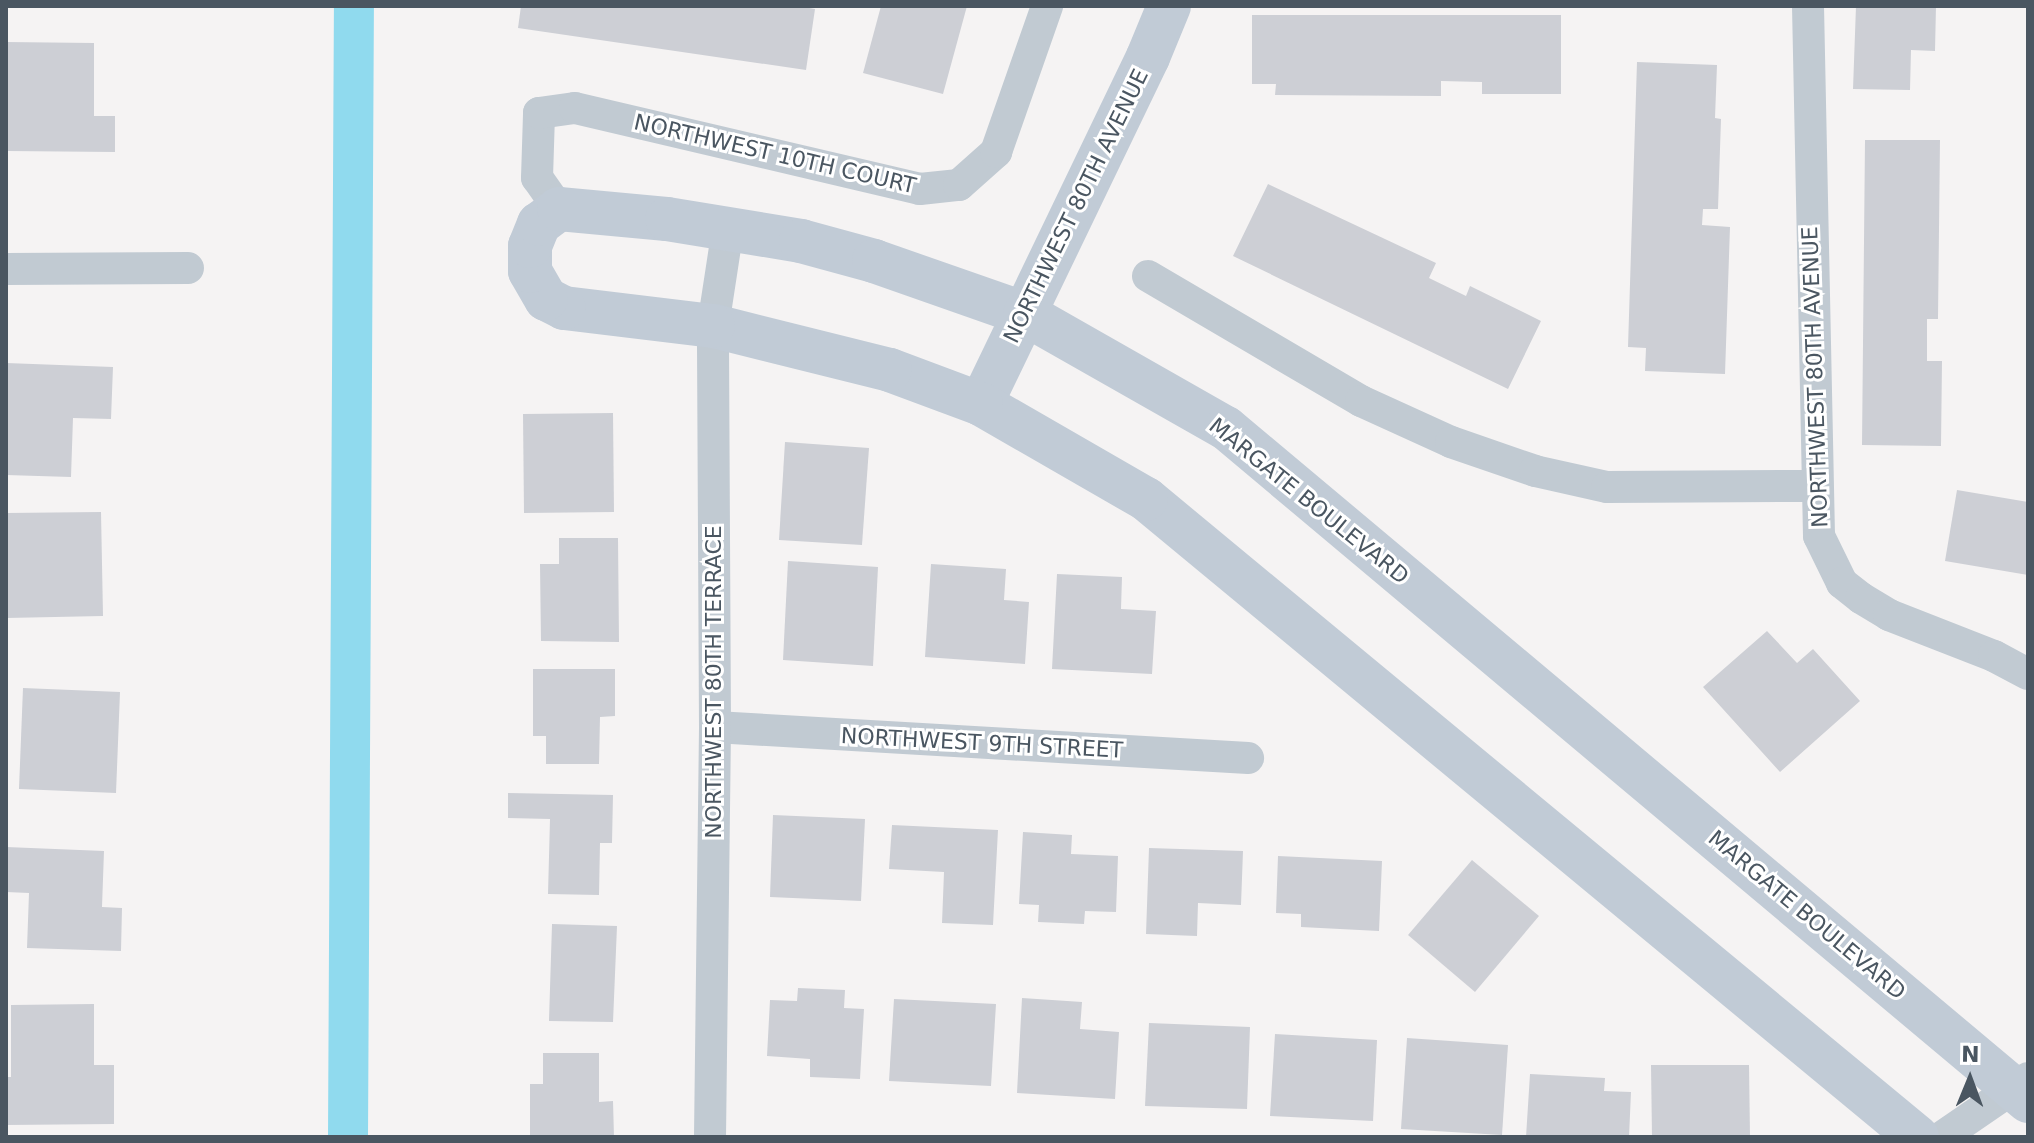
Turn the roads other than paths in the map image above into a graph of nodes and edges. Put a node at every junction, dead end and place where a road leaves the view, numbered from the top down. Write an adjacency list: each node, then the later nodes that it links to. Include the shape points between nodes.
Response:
1 (1047, 6): 4 (street, NORTHWEST 10TH COURT, via 996,152 959,185 920,189 575,108 539,113 537,178)
2 (1169, 6): 9 (street, NORTHWEST 80TH AVENUE)
3 (1808, 6): 12 (street, NORTHWEST 80TH AVENUE)
4 (559, 209): 5 (street, MARGATE BOULEVARD); 10 (street, via 539,224 530,246 530,271 546,299 564,308)
5 (728, 228): 9 (street, MARGATE BOULEVARD, via 874,261); 10 (street, NORTHWEST 80TH TERRACE)
6 (188, 268): 7 (street)
7 (6, 269)
8 (1148, 276): 12 (street, via 1361,401 1451,442 1535,471 1607,487)
9 (1025, 314): 11 (street, NORTHWEST 80TH AVENUE); 16 (street, MARGATE BOULEVARD, via 1226,428)
10 (713, 326): 11 (street, via 890,370); 14 (street, NORTHWEST 80TH TERRACE)
11 (981, 404): 18 (street, via 1146,499)
12 (1816, 486): 13 (street, NORTHWEST 80TH AVENUE, via 1819,536 1842,583 1889,615)
13 (2028, 674)
14 (715, 727): 15 (street, NORTHWEST 9TH STREET); 17 (street, NORTHWEST 80TH TERRACE)
15 (1248, 758)
16 (2023, 1089): 19 (street); 20 (street)
17 (710, 1137)
18 (1917, 1137)
19 (1942, 1137)
20 (1978, 1137)

